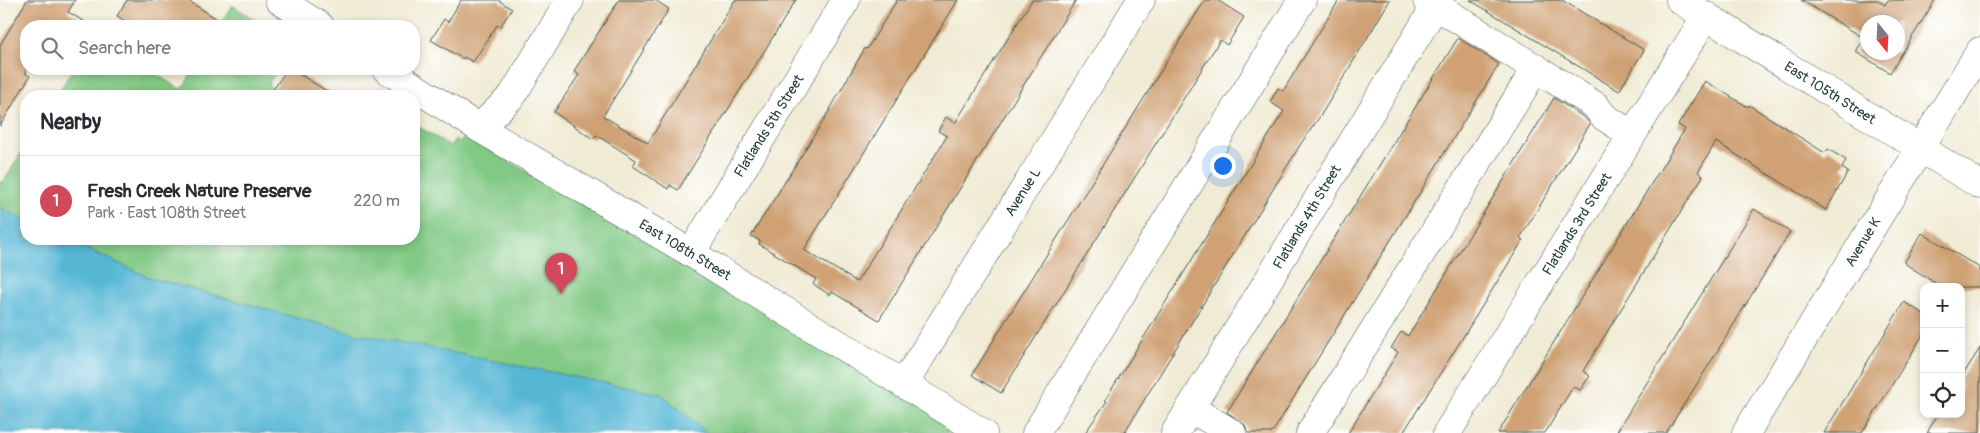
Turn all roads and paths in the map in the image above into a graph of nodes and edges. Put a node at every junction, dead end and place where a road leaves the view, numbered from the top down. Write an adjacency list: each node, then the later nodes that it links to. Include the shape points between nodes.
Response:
1 (279, 0): 9 (street)
2 (570, 0): 15 (street, via 512,96)
3 (846, 0): 19 (street, Flatlands 5th Street)
4 (1141, 0): 20 (street, Avenue L)
5 (1302, 0): 23 (street)
6 (1680, 0): 8 (street, East 105th Street)
7 (1434, 2): 11 (street); 21 (street, Flatlands 4th Street)
8 (1706, 16): 16 (street, Flatlands 3rd Street); 17 (street, East 105th Street)
9 (311, 20)
10 (1980, 51): 17 (street, Avenue K)
11 (1536, 68): 16 (street, via 1596,106 1603,116); 26 (street)
12 (395, 75): 13 (street, East 108th Street)
13 (419, 90)
14 (420, 91): 15 (street, East 108th Street)
15 (479, 128): 19 (street, East 108th Street)
16 (1632, 135): 27 (street, Flatlands 3rd Street)
17 (1920, 148): 18 (street, East 105th Street); 28 (street, Avenue K)
18 (1980, 185)
19 (691, 253): 20 (street, East 108th Street)
20 (904, 384): 22 (street, East 108th Street)
21 (1190, 408): 24 (street, Flatlands 4th Street); 25 (street)
22 (983, 433)
23 (1036, 433)
24 (1175, 433)
25 (1232, 433)
26 (1310, 433)
27 (1447, 433)
28 (1746, 433)

